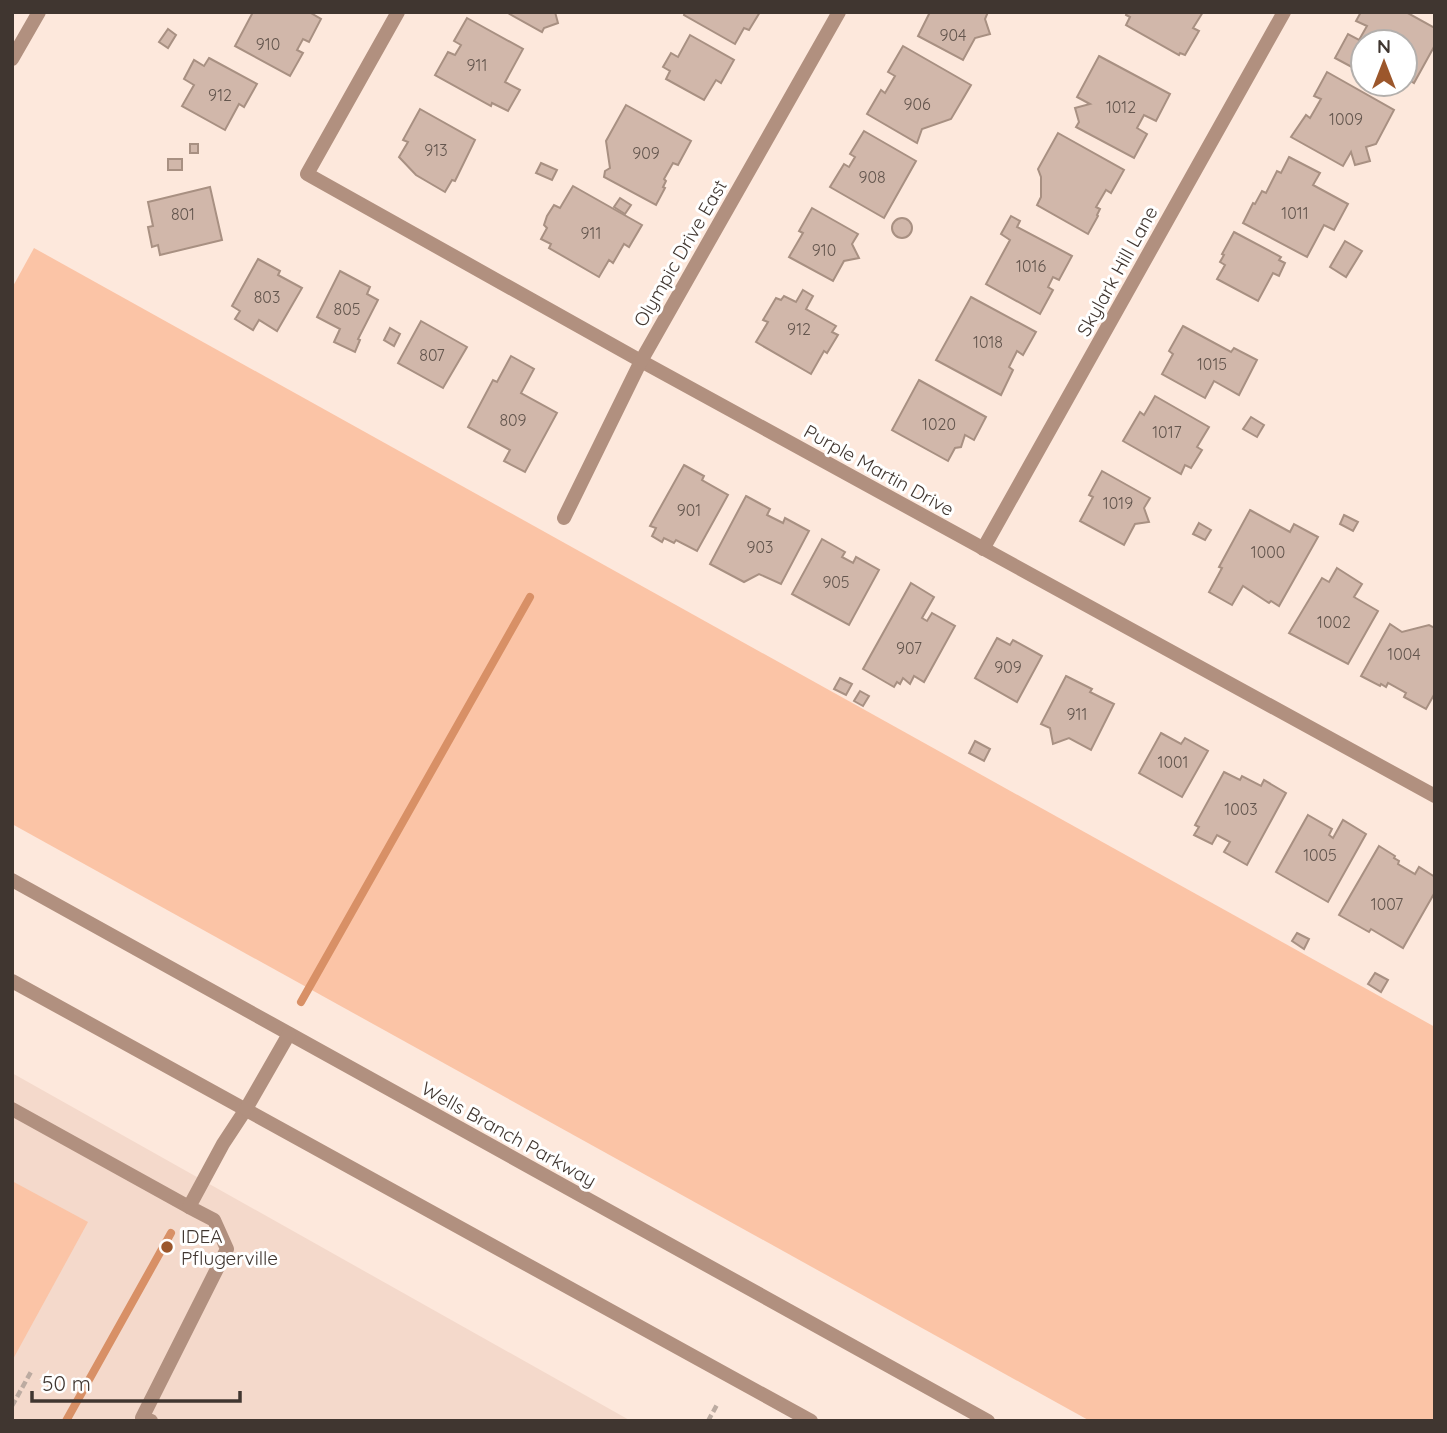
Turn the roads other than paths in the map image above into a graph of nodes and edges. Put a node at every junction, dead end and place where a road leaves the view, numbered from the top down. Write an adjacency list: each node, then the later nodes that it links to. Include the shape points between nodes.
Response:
1 (38, 12): 5 (street)
2 (398, 12): 6 (street, Purple Martin Drive, via 307,174)
3 (839, 12): 6 (street, Olympic Drive East)
4 (1284, 12): 8 (street, Skylark Hill Lane)
5 (12, 58)
6 (641, 361): 7 (street, Olympic Drive East); 8 (street, Purple Martin Drive)
7 (564, 518)
8 (984, 549): 9 (street, Purple Martin Drive)
9 (1435, 796)
10 (12, 880): 12 (street, Wells Branch Parkway)
11 (12, 981): 14 (street)
12 (289, 1034): 14 (street); 19 (street, Wells Branch Parkway)
13 (12, 1109): 15 (street)
14 (246, 1109): 15 (street); 16 (street)
15 (189, 1207): 17 (street, via 214,1220 227,1248)
16 (792, 1416): 18 (street)
17 (144, 1420)
18 (811, 1421)
19 (988, 1421)

